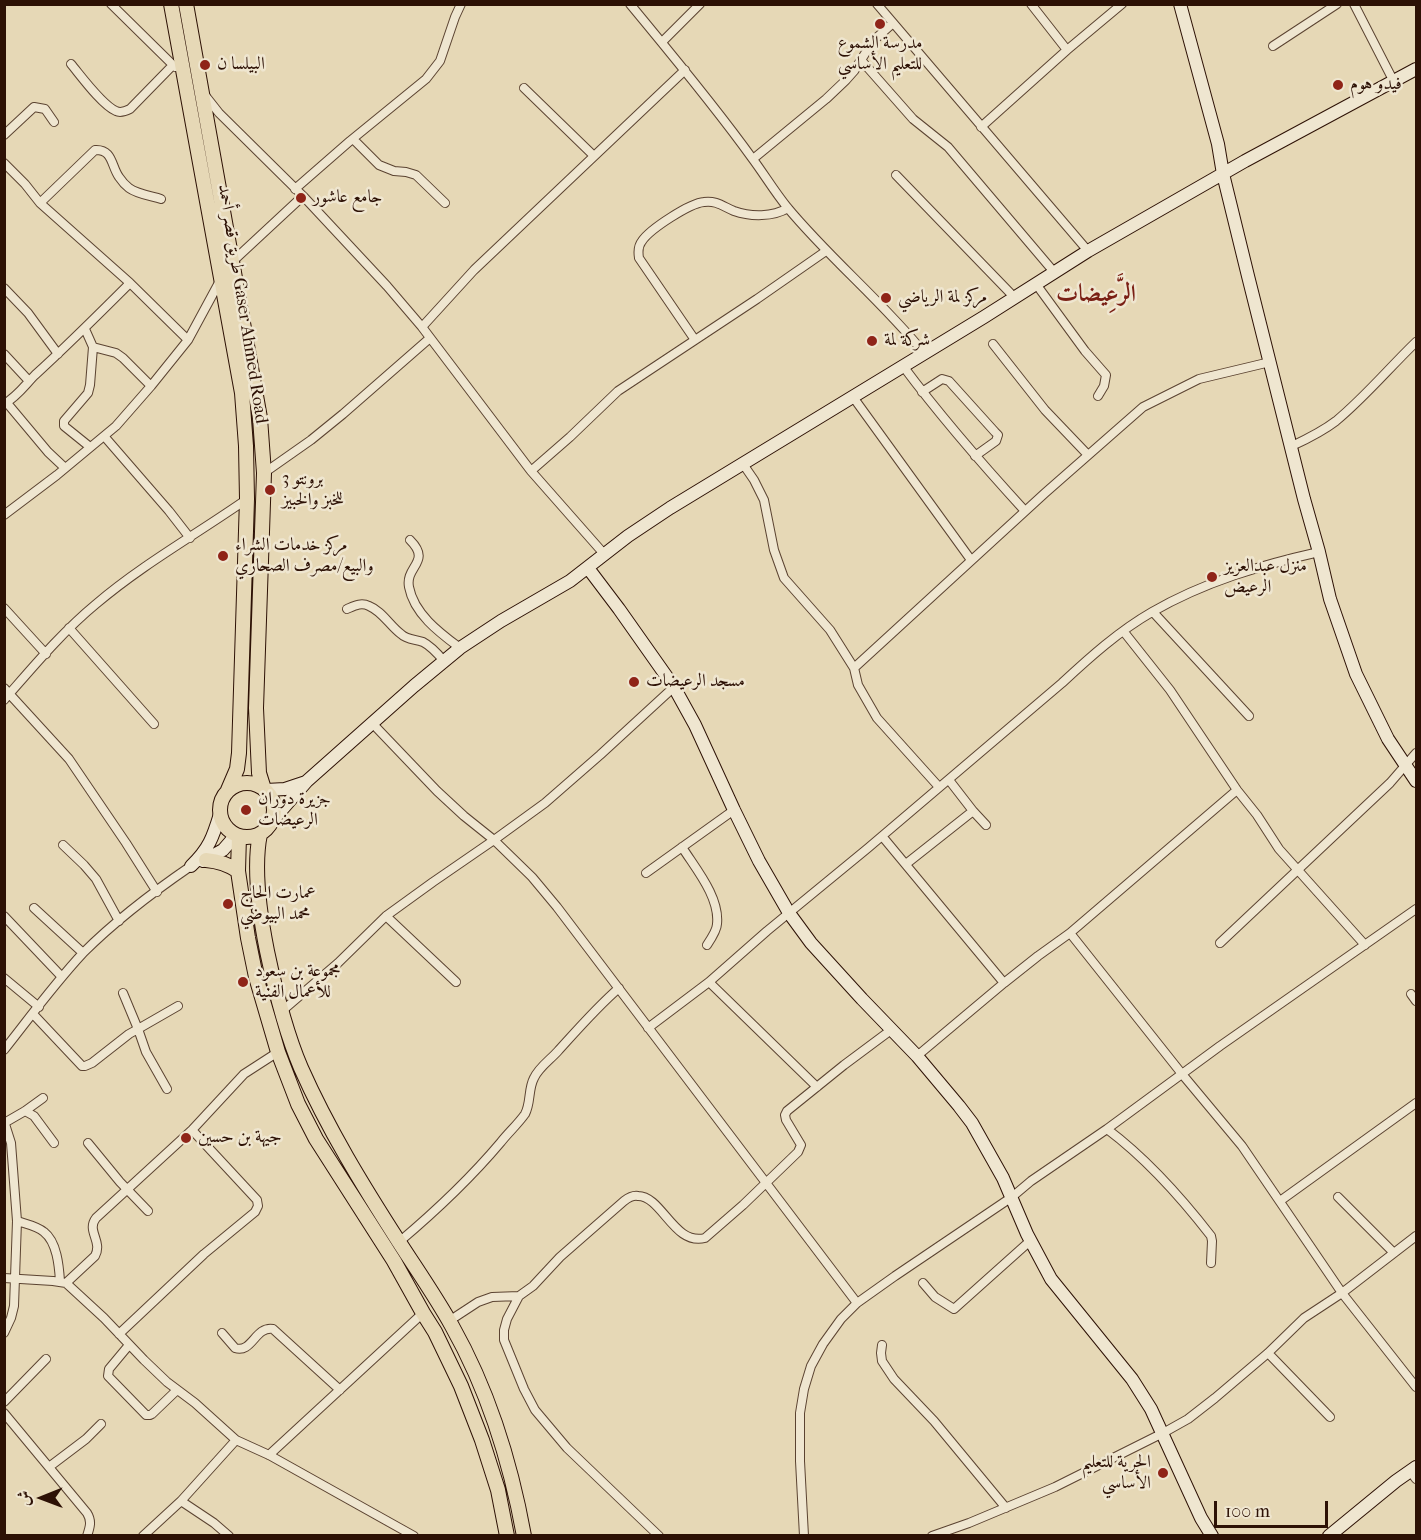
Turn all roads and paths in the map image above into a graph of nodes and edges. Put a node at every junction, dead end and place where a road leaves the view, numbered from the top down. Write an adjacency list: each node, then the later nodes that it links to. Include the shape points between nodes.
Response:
1 (111, 4): 19 (street)
2 (171, 4): 22 (main road, طريق قصر أحمد Gaser Ahmed Road)
3 (186, 4): 25 (main road, طريق قصر أحمد Gaser Ahmed Road)
4 (461, 4): 29 (street, via 440,62 426,79)
5 (630, 4): 14 (street)
6 (700, 4): 14 (street)
7 (877, 4): 13 (street)
8 (1031, 4): 16 (street)
9 (1122, 4): 16 (street)
10 (1180, 4): 30 (street)
11 (1337, 4): 15 (street)
12 (1354, 4): 23 (street)
13 (893, 23): 17 (street, via 873,41); 27 (street)
14 (662, 42): 21 (street)
15 (1273, 46)
16 (1067, 50): 27 (street)
17 (861, 60): 32 (street, via 826,99); 46 (street, via 913,119 948,147)
18 (71, 64): 19 (street, via 99,98 116,111 130,109)
19 (173, 65): 22 (street)
20 (1416, 69): 23 (street)
21 (685, 70): 31 (street); 32 (street)
22 (184, 76): 47 (main road, طريق قصر أحمد Gaser Ahmed Road)
23 (1394, 82): 33 (street)
24 (525, 88): 31 (street)
25 (202, 92): 37 (street); 45 (main road, طريق قصر أحمد Gaser Ahmed Road)
26 (54, 122): 28 (street, via 45,110 34,107)
27 (981, 127): 44 (street)
28 (4, 135)
29 (353, 139): 37 (street); 41 (street, via 379,165 416,175)
30 (1218, 144): 33 (street, via 1230,156); 35 (street)
31 (594, 156): 52 (street, via 474,270)
32 (753, 159): 42 (street)
33 (1245, 161): 35 (street)
34 (4, 163): 40 (street)
35 (1223, 174): 44 (street); 63 (street)
36 (896, 175): 51 (street)
37 (295, 189): 38 (street)
38 (303, 196): 45 (street); 52 (street)
39 (161, 199): 40 (street, via 130,189 117,176 107,152 95,150)
40 (40, 203): 48 (street)
41 (446, 203)
42 (788, 208): 43 (street); 56 (street, via 756,215 715,202 692,204 642,240 639,258)
43 (826, 251): 56 (street); 60 (street)
44 (1088, 251): 46 (street)
45 (232, 262): 79 (main road, طريق قصر أحمد Gaser Ahmed Road, via 260,418)
46 (1054, 272): 49 (street)
47 (221, 279): 55 (street); 80 (main road, طريق قصر أحمد Gaser Ahmed Road, via 242,393)
48 (130, 283): 53 (street); 55 (street)
49 (1036, 284): 51 (street); 69 (street, via 1106,375)
50 (4, 288): 62 (street)
51 (1015, 298): 60 (street)
52 (422, 327): 54 (street)
53 (85, 329): 59 (street); 62 (street)
54 (430, 338): 78 (street); 79 (street, via 343,414)
55 (188, 340): 66 (street)
56 (695, 340): 78 (street, via 618,391)
57 (1416, 342): 72 (street, via 1335,421)
58 (993, 344): 74 (street, via 1045,410)
59 (93, 347): 66 (street, via 116,352); 73 (street, via 88,393 63,423)
60 (924, 353): 64 (street)
61 (4, 354): 65 (street)
62 (58, 354): 65 (street)
63 (1270, 362): 72 (street); 74 (street, via 1199,379 1143,407)
64 (903, 366): 67 (street); 68 (street)
65 (29, 381): 70 (street)
66 (151, 386): 71 (street)
67 (922, 392): 75 (street); 75 (street, via 942,380 950,381 998,435 996,441)
68 (853, 396): 76 (street); 87 (street)
69 (1098, 396)
70 (6, 404): 77 (street)
71 (104, 436): 73 (street); 83 (street)
72 (1292, 446): 85 (street)
73 (90, 447): 77 (street)
74 (1088, 455): 81 (street)
75 (975, 456): 81 (street)
76 (744, 464): 86 (street, via 669,508); 97 (street, via 764,500 784,578 830,630)
77 (65, 468): 82 (street)
78 (531, 471): 86 (street)
79 (264, 473): 110 (main road, طريق قصر أحمد Gaser Ahmed Road, via 256,708 258,764)
80 (247, 498): 83 (street); 109 (main road, طريق قصر أحمد Gaser Ahmed Road, via 239,753)
81 (1025, 511): 87 (street)
82 (4, 515)
83 (190, 538): 92 (street, via 120,585)
84 (410, 540): 94 (street, via 416,545 419,560 409,579 415,602 433,627)
85 (1319, 552): 91 (street, via 1210,584); 104 (street, via 1330,599 1356,674 1388,739)
86 (605, 555): 88 (street)
87 (971, 560): 97 (street)
88 (588, 568): 94 (street); 98 (street)
89 (4, 609): 95 (street)
90 (347, 609): 96 (street, via 362,604 370,606 401,635 423,642)
91 (1153, 612): 93 (street); 100 (street)
92 (69, 628): 95 (street); 102 (street)
93 (1124, 632): 105 (street, via 1086,660); 111 (street, via 1170,690)
94 (460, 648): 96 (street)
95 (46, 654): 99 (street)
96 (444, 661): 101 (street)
97 (854, 668): 108 (street, via 858,685 877,718)
98 (674, 687): 112 (street); 120 (street, via 566,784)
99 (7, 694): 129 (street, via 69,759)
100 (1249, 716)
101 (372, 723): 106 (street); 120 (street, via 437,791)
102 (154, 724)
103 (1416, 753): 104 (street)
104 (1406, 765): 107 (street); 126 (street)
105 (949, 780): 108 (street); 113 (street)
106 (307, 781): 110 (street, via 285,789); 115 (street)
107 (1416, 781)
108 (939, 787): 119 (street)
109 (228, 790): 110 (main road, via 246,783); 114 (main road)
110 (265, 790): 115 (main road, via 273,801)
111 (1237, 790): 126 (street); 136 (street)
112 (734, 810): 122 (street); 132 (street)
113 (974, 811): 116 (street); 124 (street)
114 (220, 814): 118 (main road, via 228,830); 125 (street, via 210,844)
115 (272, 821): 117 (main road)
116 (986, 825)
117 (260, 834): 118 (main road); 150 (main road, via 257,849 263,931)
118 (237, 835): 123 (street); 127 (main road)
119 (882, 836): 124 (street); 132 (street)
120 (494, 840): 134 (street); 146 (street, via 532,877)
121 (63, 845): 135 (street, via 96,879)
122 (682, 847): 128 (street); 138 (street, via 710,892 716,911 718,925)
123 (206, 860): 125 (street); 127 (main road, via 230,865)
124 (906, 864): 145 (street)
125 (191, 866): 129 (street)
126 (1296, 870): 137 (street); 139 (street)
127 (238, 871): 156 (main road, via 256,976)
128 (646, 873)
129 (157, 892): 135 (street)
130 (34, 908): 140 (street)
131 (1416, 909): 139 (street)
132 (789, 913): 144 (street); 154 (street, via 811,943)
133 (4, 916): 141 (street)
134 (386, 916): 143 (street); 150 (street)
135 (119, 921): 140 (street)
136 (1070, 933): 145 (street); 158 (street)
137 (1220, 943)
138 (707, 945)
139 (1365, 945): 158 (street)
140 (84, 953): 141 (street)
141 (62, 977): 149 (street)
142 (4, 978): 149 (street)
143 (456, 982)
144 (709, 982): 152 (street); 159 (street)
145 (1004, 982): 157 (street)
146 (619, 988): 152 (street); 178 (street, via 538,1071 525,1113 486,1159)
147 (123, 993): 153 (street)
148 (178, 1006): 153 (street)
149 (39, 1007): 151 (street)
150 (282, 1011): 178 (main road, via 300,1066 318,1103 346,1158)
151 (33, 1014): 153 (street, via 82,1066 88,1066); 155 (street)
152 (648, 1028): 169 (street)
153 (138, 1029): 160 (street)
154 (891, 1030): 157 (street); 159 (street)
155 (4, 1050)
156 (278, 1052): 166 (street, via 244,1074); 188 (main road, via 316,1139 394,1260)
157 (917, 1056): 171 (street, via 972,1123)
158 (1182, 1074): 165 (street); 173 (street, via 1242,1146)
159 (817, 1087): 169 (street, via 787,1111 786,1120 801,1145)
160 (167, 1089)
161 (43, 1098): 163 (street)
162 (1416, 1103): 173 (street)
163 (25, 1111): 164 (street); 167 (street, via 34,1116)
164 (5, 1122): 175 (street, via 11,1143)
165 (1107, 1129): 171 (street); 180 (street, via 1152,1167 1211,1236)
166 (192, 1130): 170 (street); 192 (street, via 257,1200 258,1206)
167 (54, 1143)
168 (88, 1143): 170 (street)
169 (766, 1183): 186 (street, via 705,1238 697,1240 682,1233 650,1201 630,1197); 187 (street)
170 (128, 1189): 174 (street); 183 (street, via 93,1223 98,1245 95,1256)
171 (1012, 1197): 177 (street); 187 (street)
172 (1338, 1197): 179 (street)
173 (1280, 1201): 185 (street)
174 (148, 1211)
175 (17, 1221): 182 (street); 183 (street, via 46,1233 55,1249)
176 (1416, 1236): 179 (street)
177 (1030, 1241): 184 (street, via 954,1309 935,1297); 204 (street, via 1051,1280 1132,1379)
178 (399, 1242): 189 (main road)
179 (1394, 1253): 185 (street)
180 (1210, 1263)
181 (4, 1278): 182 (street)
182 (16, 1278): 183 (street); 191 (street, via 14,1306)
183 (63, 1282): 192 (street)
184 (923, 1283)
185 (1342, 1293): 195 (street, via 1304,1318); 197 (street)
186 (519, 1296): 189 (street, via 492,1296); 217 (street, via 507,1319 504,1340 535,1410 567,1448)
187 (857, 1304): 218 (street, via 823,1344 804,1389 800,1413)
188 (423, 1313): 199 (street); 215 (main road, via 448,1359 482,1440)
189 (449, 1321): 216 (main road, via 490,1411 506,1457)
190 (222, 1332): 199 (street, via 235,1348 242,1350 264,1329 273,1329)
191 (4, 1333)
192 (119, 1334): 193 (street)
193 (129, 1345): 198 (street); 198 (street, via 108,1376 146,1415 150,1416)
194 (882, 1345): 210 (street, via 882,1361 894,1379)
195 (1268, 1353): 202 (street); 204 (street, via 1188,1419)
196 (46, 1359): 200 (street)
197 (1416, 1387)
198 (177, 1390): 205 (street)
199 (340, 1390): 206 (street)
200 (4, 1402)
201 (4, 1413): 207 (street)
202 (1330, 1417)
203 (101, 1424): 207 (street)
204 (1163, 1433): 210 (street, via 1055,1488); 220 (street)
205 (236, 1440): 206 (street); 209 (street)
206 (269, 1455): 214 (street)
207 (49, 1467): 211 (street, via 90,1518)
208 (1414, 1472): 221 (street, via 1396,1481)
209 (181, 1502): 212 (street); 213 (street)
210 (1006, 1508): 219 (street)
211 (87, 1536)
212 (143, 1536)
213 (229, 1536)
214 (414, 1536)
215 (507, 1536)
216 (524, 1536)
217 (659, 1536)
218 (804, 1536)
219 (932, 1536)
220 (1212, 1536)
221 (1329, 1536)

